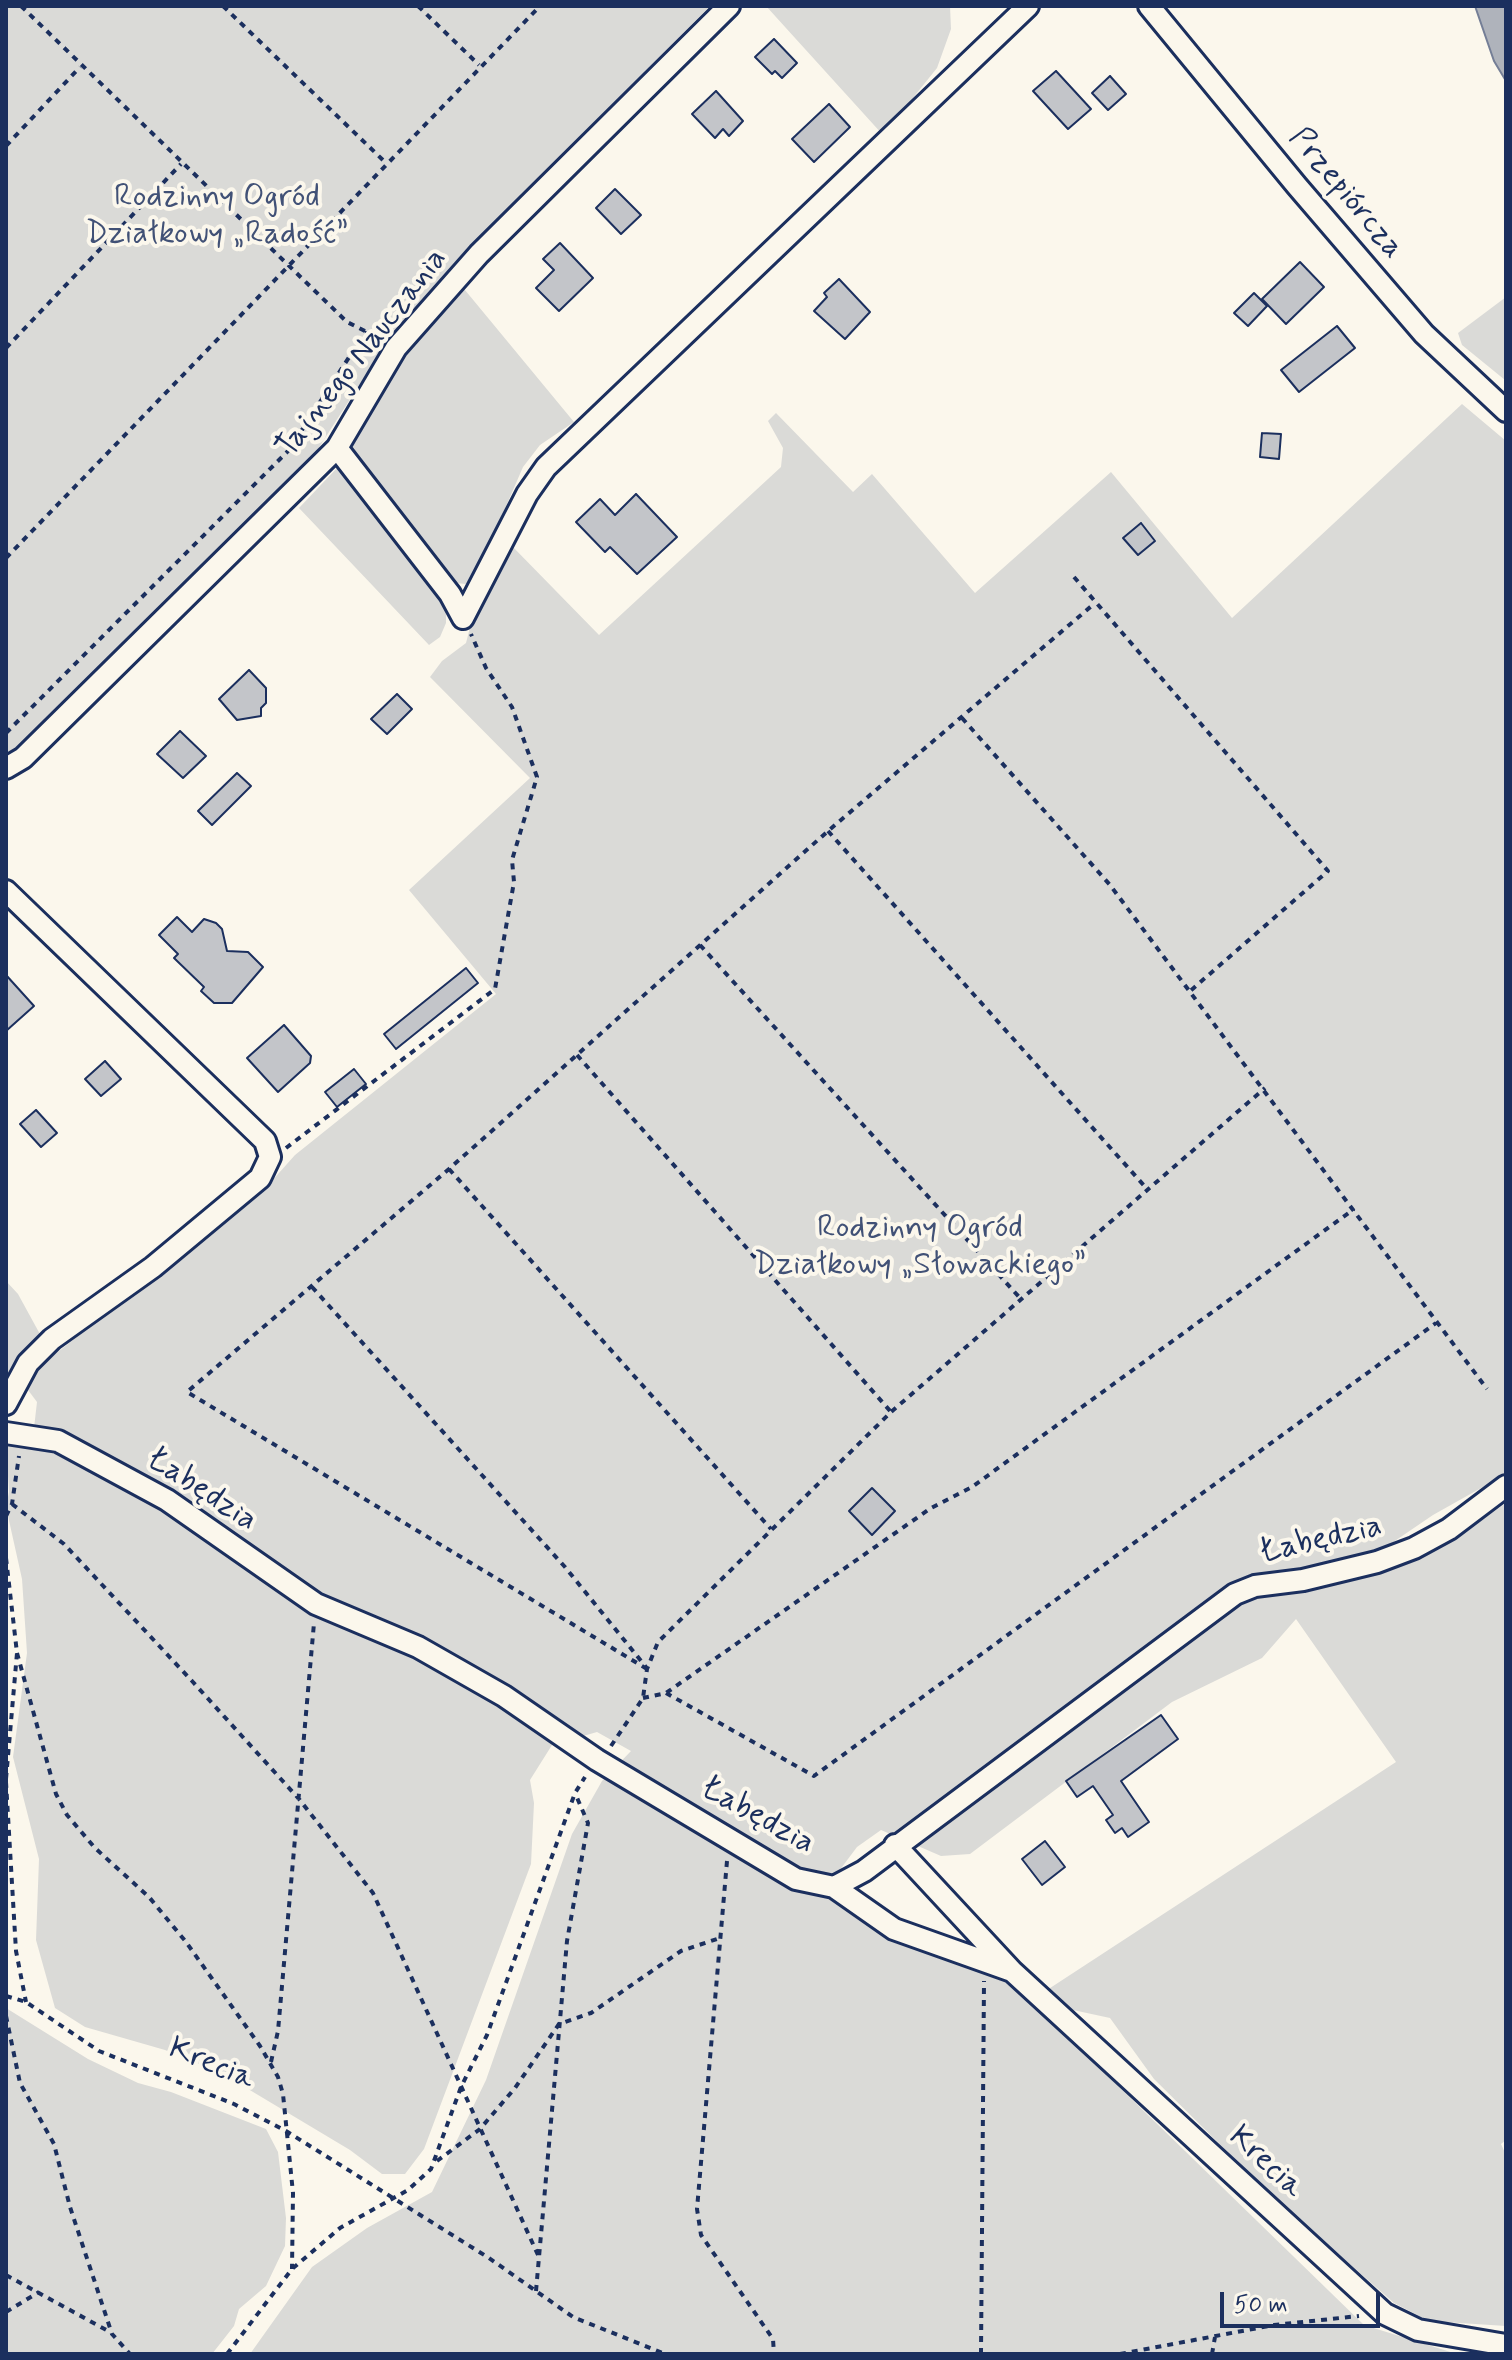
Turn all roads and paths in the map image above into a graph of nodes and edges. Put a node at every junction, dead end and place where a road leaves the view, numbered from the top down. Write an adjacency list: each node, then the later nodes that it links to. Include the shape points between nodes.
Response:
1 (21, 6): 9 (path)
2 (223, 6): 11 (path)
3 (418, 6): 8 (path)
4 (540, 6): 8 (path)
5 (729, 6): 18 (street, Tajnego Nauczania, via 479,254 396,348)
6 (1028, 6): 22 (street, via 546,467)
7 (1149, 6): 17 (street, Przepiórcza, via 1424,334)
8 (479, 65): 11 (path)
9 (80, 67): 10 (path); 12 (path)
10 (6, 146)
11 (386, 163): 13 (path)
12 (181, 164): 13 (path); 16 (path)
13 (289, 267): 14 (path, via 347,322); 19 (path)
14 (366, 331): 15 (path); 24 (path, via 289,450)
15 (387, 342)
16 (6, 348)
17 (1506, 411)
18 (337, 448): 22 (street); 25 (street, Tajnego Nauczania, via 23,758)
19 (6, 558)
20 (1074, 577): 21 (path)
21 (1095, 603): 23 (path); 29 (path, via 1328,871)
22 (463, 618): 32 (path, via 512,707 537,777 512,860 514,882 495,989)
23 (962, 718): 26 (path); 29 (path, via 1110,885)
24 (6, 733)
25 (6, 768)
26 (828, 831): 28 (path); 34 (path)
27 (6, 891): 32 (street, via 265,1141)
28 (700, 945): 30 (path); 37 (path)
29 (1189, 992): 31 (path)
30 (577, 1055): 33 (path); 41 (path)
31 (1265, 1088): 34 (path); 35 (path)
32 (270, 1157): 40 (street, via 260,1178 153,1267 52,1339 28,1363)
33 (449, 1169): 36 (path); 46 (path)
34 (1148, 1190): 37 (path)
35 (1354, 1209): 38 (path); 51 (path, via 972,1487 931,1508)
36 (312, 1287): 50 (path, via 565,1567); 50 (path, via 187,1392)
37 (1020, 1298): 41 (path)
38 (1436, 1323): 39 (path); 51 (path, via 814,1776)
39 (1487, 1389)
40 (6, 1404)
41 (891, 1412): 46 (path)
42 (14, 1434): 44 (path); 48 (street, Łabędzia, via 58,1441 167,1500)
43 (1506, 1486): 58 (street, Łabędzia, via 1414,1548 1377,1562 1235,1594)
44 (12, 1504): 45 (path); 56 (path, via 64,1544)
45 (6, 1516)
46 (771, 1529): 50 (path, via 658,1642)
47 (6, 1558): 49 (path)
48 (316, 1604): 53 (street, Łabędzia, via 418,1647 504,1696); 56 (path)
49 (17, 1653): 54 (path); 67 (path, via 56,1794 67,1815 149,1897)
50 (647, 1669): 52 (path)
51 (666, 1693): 52 (path)
52 (643, 1698): 53 (path)
53 (597, 1760): 55 (path); 57 (street, Łabędzia)
54 (6, 1780): 64 (path, via 16,1951)
55 (575, 1793): 66 (path, via 588,1823); 68 (path, via 487,2035)
56 (299, 1799): 67 (path); 68 (path, via 373,1893)
57 (728, 1836): 59 (street, Łabędzia, via 796,1879); 60 (path)
58 (895, 1845): 59 (street, Łabędzia); 62 (street, Krecia)
59 (834, 1887): 61 (street, Krecia, via 894,1929)
60 (720, 1938): 66 (path, via 681,1951 591,2013); 86 (path, via 697,2209 701,2235 773,2339)
61 (983, 1961): 62 (street, Krecia); 87 (path)
62 (1012, 1971): 79 (street, Krecia)
63 (6, 1996): 64 (path, Krecia)
64 (26, 2002): 70 (path, Krecia, via 99,2051 234,2104)
65 (6, 2016): 80 (path, via 20,2083 54,2144)
66 (559, 2024): 69 (path); 73 (path)
67 (271, 2062): 70 (path, via 283,2094)
68 (461, 2087): 69 (path); 71 (path)
69 (480, 2129): 71 (path); 73 (path)
70 (286, 2131): 72 (path, Krecia); 74 (path, via 293,2193)
71 (436, 2161): 72 (path, via 418,2183)
72 (391, 2198): 74 (path, via 340,2228); 76 (path, Krecia)
73 (538, 2255): 76 (path)
74 (292, 2269): 84 (path)
75 (6, 2275): 77 (path)
76 (536, 2291): 85 (path, Krecia, via 573,2317)
77 (39, 2292): 78 (path); 80 (path)
78 (6, 2312)
79 (1385, 2314): 81 (path); 82 (street, Krecia, via 1418,2330)
80 (112, 2334): 83 (path)
81 (1215, 2336): 88 (path); 89 (path)
82 (1506, 2345)
83 (130, 2354)
84 (227, 2354)
85 (665, 2354)
86 (774, 2354)
87 (981, 2354)
88 (1120, 2354)
89 (1212, 2354)

